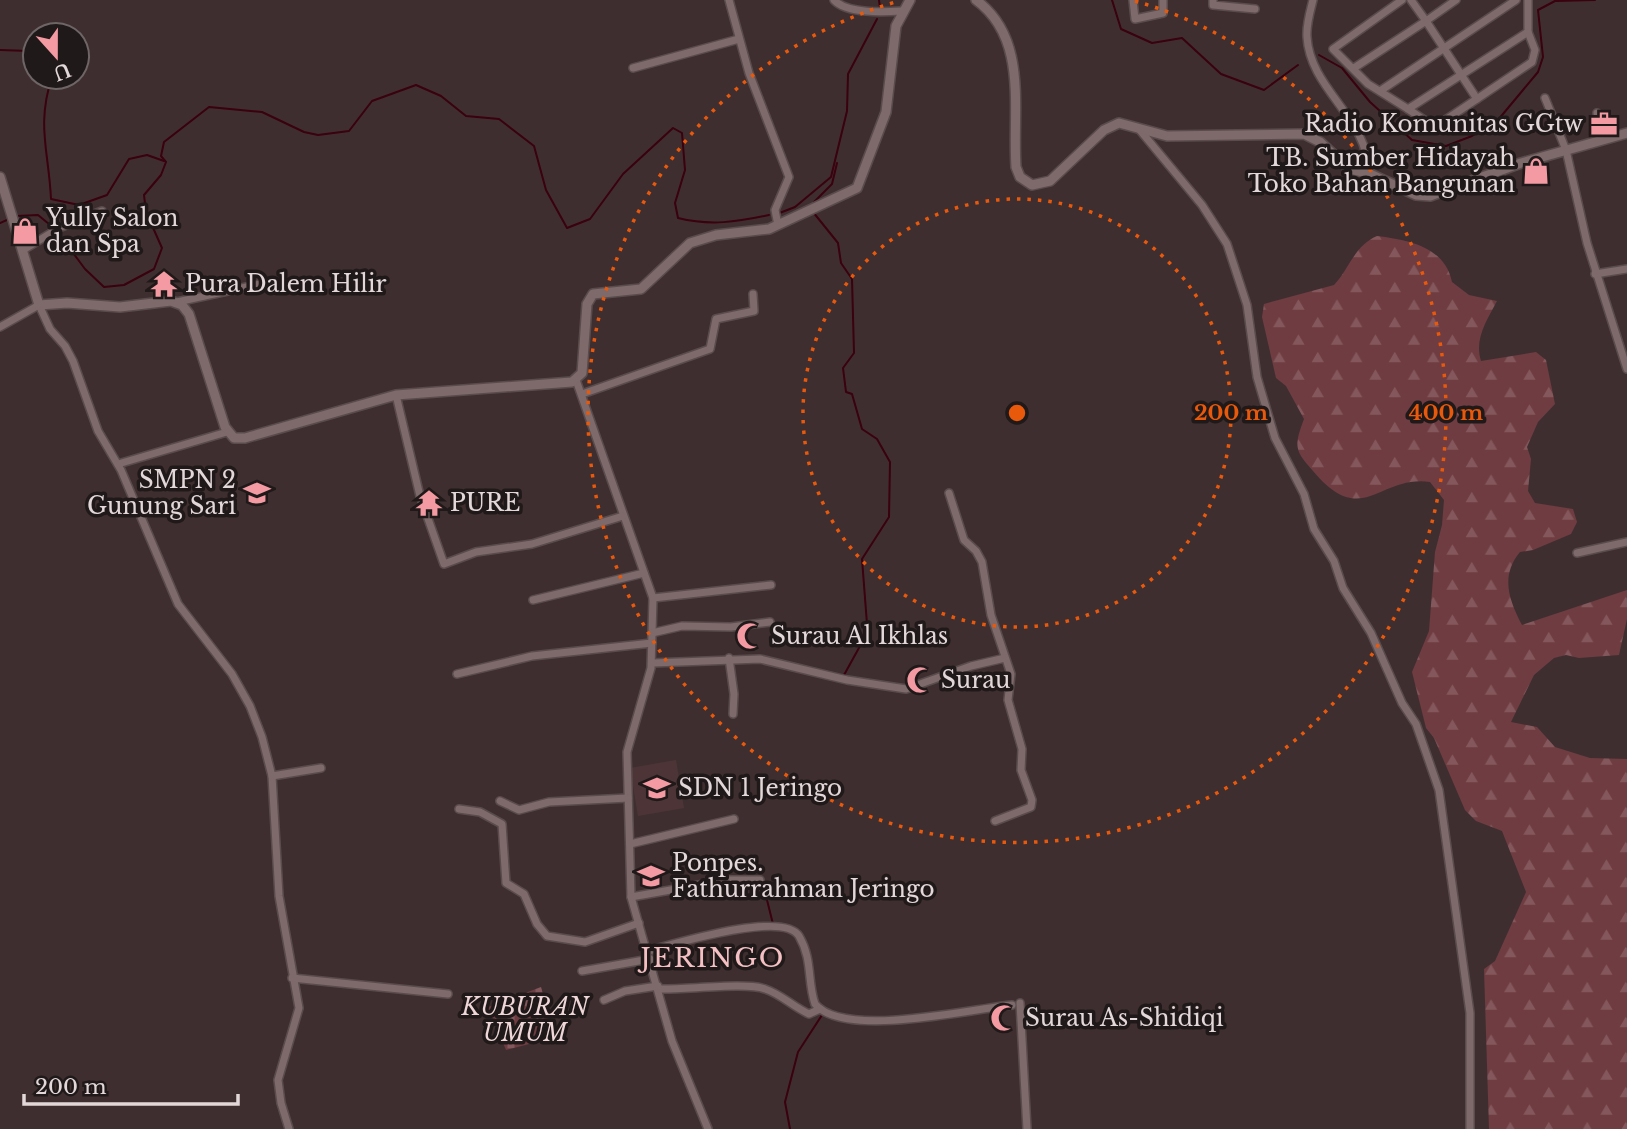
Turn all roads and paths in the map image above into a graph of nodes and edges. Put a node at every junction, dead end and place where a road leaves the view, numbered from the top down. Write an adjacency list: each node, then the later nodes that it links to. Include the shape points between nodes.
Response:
1 (729, 0): 19 (street)
2 (834, 0): 16 (street, via 868,10)
3 (910, 0): 16 (street)
4 (976, 0): 29 (street, via 999,23 1010,44 1015,163 1022,180 1036,185 1050,181 1111,125)
5 (1133, 0): 6 (street, via 1135,19 1163,13)
6 (1163, 0)
7 (1213, 0): 14 (street, via 1213,5)
8 (1313, 0): 33 (street, via 1308,48 1325,86 1356,128)
9 (1402, 0): 22 (street, via 1334,47)
10 (1411, 0): 17 (street)
11 (1457, 0): 17 (street)
12 (1516, 0): 20 (street)
13 (1528, 0): 18 (street)
14 (1242, 4): 15 (street)
15 (1255, 9)
16 (902, 11): 36 (street, via 896,26 886,112 859,185)
17 (1426, 21): 20 (street); 22 (street)
18 (1528, 32): 23 (street); 26 (street, via 1534,60)
19 (739, 39): 21 (street); 36 (street, via 789,177 775,210)
20 (1444, 49): 23 (street); 24 (street)
21 (633, 68)
22 (1354, 68): 24 (street)
23 (1461, 75): 26 (street); 27 (street)
24 (1380, 91): 27 (street)
25 (1545, 98): 32 (street)
26 (1477, 99): 27 (street, via 1441,123 1427,122)
27 (1408, 109)
28 (1597, 113): 31 (street)
29 (1139, 129): 33 (street, via 1167,136 1304,134 1320,142 1342,165); 89 (street, via 1202,205 1227,244 1247,305 1257,377 1275,438 1343,588 1416,724 1439,790 1470,1013)
30 (1627, 133): 31 (street)
31 (1603, 140): 32 (street)
32 (1566, 150): 33 (street, via 1430,196 1416,195); 39 (street)
33 (1368, 173)
34 (0, 177): 37 (street)
35 (102, 211): 37 (street, via 61,227)
36 (778, 225): 46 (street, via 704,237 684,247 641,289 593,294 587,304 583,370)
37 (23, 250): 42 (street)
38 (1627, 270): 39 (street)
39 (1595, 274): 45 (street)
40 (260, 284): 43 (street)
41 (753, 294): 47 (street, via 754,311 716,319 710,349)
42 (38, 302): 43 (street, via 120,307); 44 (street); 50 (street, via 50,329 69,353 99,431)
43 (177, 302): 49 (street, via 188,311)
44 (0, 327)
45 (1627, 369)
46 (576, 380): 47 (street); 48 (street)
47 (582, 394): 52 (street)
48 (396, 395): 49 (street, via 245,438); 52 (street, via 421,496 444,564)
49 (227, 432): 50 (street)
50 (118, 464): 68 (street, via 178,604 245,695)
51 (949, 493): 63 (street, via 964,540 982,562 986,598)
52 (623, 516): 55 (street)
53 (1627, 542): 54 (street)
54 (1577, 553)
55 (644, 573): 57 (street); 58 (street)
56 (771, 585): 57 (street)
57 (653, 598): 60 (street)
58 (533, 600)
59 (770, 622): 60 (street, via 682,626)
60 (652, 633): 61 (street)
61 (652, 643): 64 (street); 65 (street, via 551,653)
62 (729, 658): 63 (street, via 773,661 906,689); 64 (street); 66 (street)
63 (1005, 659): 73 (street, via 1010,674 1008,700 1022,749 1021,770 1032,804)
64 (652, 663): 69 (street, via 628,743)
65 (457, 674)
66 (733, 714)
67 (321, 768): 68 (street)
68 (272, 776): 81 (street, via 275,863)
69 (628, 797): 70 (street, via 549,802 519,810); 74 (street)
70 (500, 801)
71 (459, 809): 77 (street, via 480,812 502,824 506,883 524,894 547,936 585,942)
72 (734, 819): 74 (street)
73 (995, 821)
74 (629, 844): 76 (street)
75 (760, 880): 76 (street, via 727,880)
76 (631, 897): 77 (street)
77 (639, 923): 78 (street)
78 (648, 951): 79 (street); 85 (street, via 744,928 790,928 808,956 813,999)
79 (650, 959): 80 (street); 82 (street)
80 (582, 971)
81 (292, 978): 83 (street); 86 (street, via 299,1008 278,1080)
82 (659, 987): 84 (street, via 625,991); 85 (street, via 757,986 808,1014); 87 (street, via 672,1041)
83 (448, 994)
84 (604, 1000)
85 (820, 1009): 88 (street, via 891,1021 1016,1004)
86 (289, 1129)
87 (708, 1129)
88 (1027, 1129)
89 (1470, 1129)

